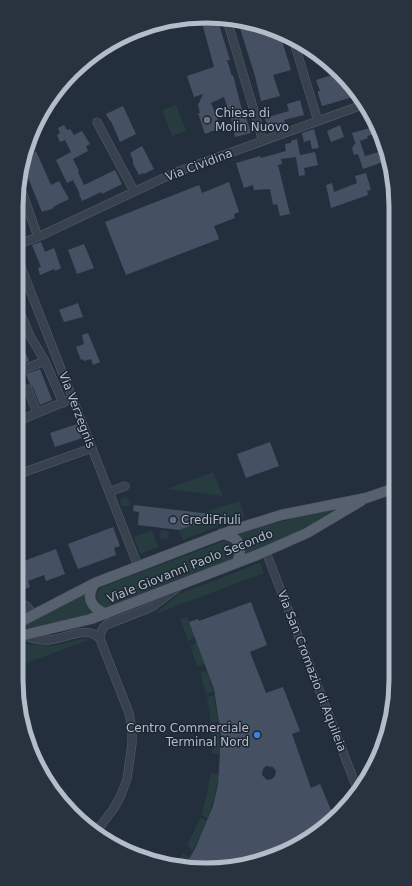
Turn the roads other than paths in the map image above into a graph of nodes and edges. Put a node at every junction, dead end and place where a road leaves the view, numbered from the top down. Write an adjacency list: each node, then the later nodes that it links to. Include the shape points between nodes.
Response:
1 (228, 25): 6 (street)
2 (295, 47): 4 (street)
3 (359, 106): 4 (street, Via Cividina)
4 (318, 121): 6 (street, Via Cividina)
5 (97, 122): 7 (street)
6 (263, 141): 7 (street, Via Cividina)
7 (134, 191): 9 (street, Via Cividina)
8 (23, 194): 9 (street)
9 (38, 237): 10 (street, Via Cividina)
10 (23, 242)
11 (23, 272): 16 (street, Via Verzegnis)
12 (23, 319): 13 (street)
13 (45, 361): 14 (street); 17 (street)
14 (23, 369)
15 (23, 391): 18 (street, via 28,389)
16 (73, 399): 17 (street); 20 (street, Via Verzegnis)
17 (63, 403): 18 (street)
18 (37, 412): 19 (street)
19 (23, 419)
20 (92, 448): 21 (street); 24 (street, Via Verzegnis)
21 (23, 473)
22 (125, 486): 24 (street)
23 (389, 490): 25 (main road, Viale Giovanni Paolo Secondo)
24 (109, 492): 29 (street, Via Verzegnis)
25 (366, 498): 26 (main road, Viale Giovanni Paolo Secondo, via 281,515); 27 (main road, Viale Giovanni Paolo Secondo, via 307,533)
26 (221, 534): 28 (main road, via 234,537 238,542 240,549); 29 (main road, Viale Giovanni Paolo Secondo)
27 (266, 552): 28 (main road, Viale Giovanni Paolo Secondo); 41 (street, Via San Cromazio di Aquileia)
28 (237, 563): 31 (main road, Viale Giovanni Paolo Secondo)
29 (138, 566): 30 (main road, Viale Giovanni Paolo Secondo)
30 (95, 583): 33 (main road, via 91,589 90,600 94,608); 34 (main road, Viale Giovanni Paolo Secondo)
31 (184, 583): 33 (main road, Viale Giovanni Paolo Secondo); 36 (street, via 152,607)
32 (23, 604): 34 (street, via 28,606)
33 (106, 614): 38 (main road, Viale Giovanni Paolo Secondo)
34 (33, 615): 35 (main road, Viale Giovanni Paolo Secondo)
35 (23, 620)
36 (106, 625): 37 (street); 40 (street, via 102,628)
37 (84, 632): 39 (street, via 48,640); 40 (street, via 91,632)
38 (23, 636)
39 (23, 637)
40 (100, 638): 42 (street, via 129,713 132,744 128,779 122,795)
41 (356, 785)
42 (99, 828)

